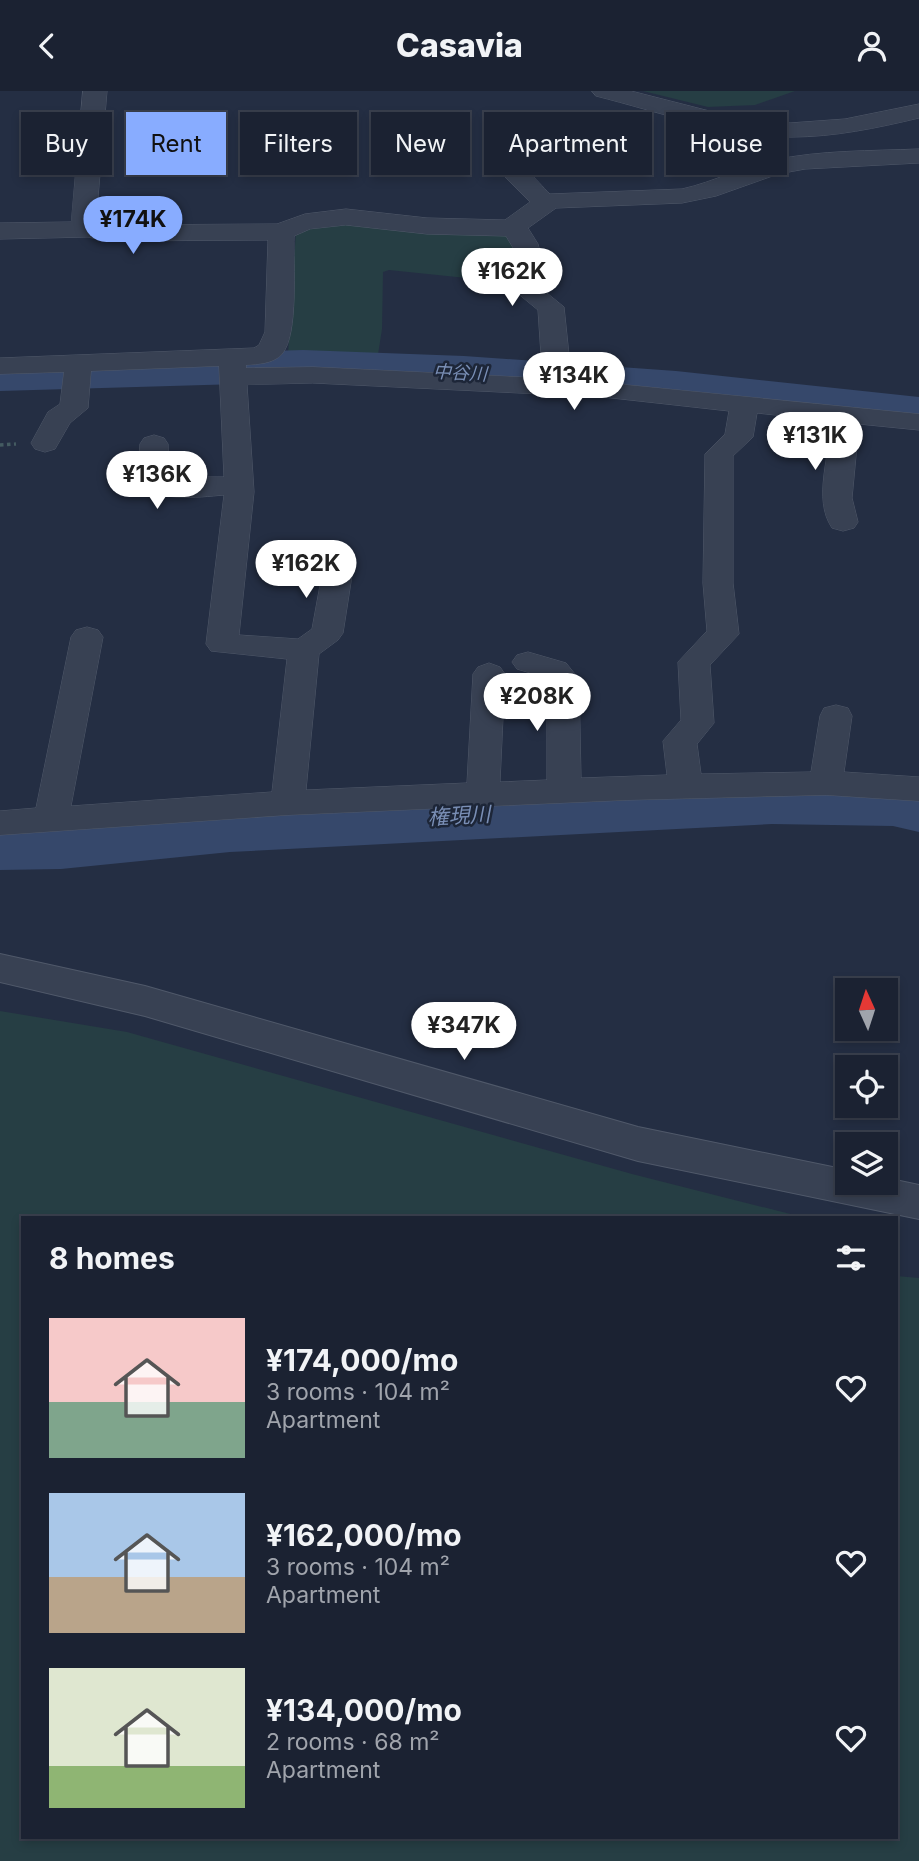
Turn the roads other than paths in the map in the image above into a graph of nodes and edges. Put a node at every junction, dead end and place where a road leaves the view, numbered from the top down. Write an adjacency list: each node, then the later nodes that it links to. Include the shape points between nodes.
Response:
1 (95, 91): 8 (street, via 83,221)
2 (604, 91): 3 (street, via 769,129 851,127)
3 (919, 111)
4 (919, 156): 6 (street, via 773,167 682,196)
5 (515, 175): 6 (street)
6 (545, 203): 7 (street)
7 (512, 227): 10 (street, via 450,228 325,218); 14 (street, via 526,244 534,280 529,292 551,307)
8 (88, 229): 9 (street); 10 (street, via 107,233)
9 (0, 231)
10 (281, 232): 12 (street, via 278,332 271,350)
11 (0, 366): 13 (street)
12 (232, 368): 13 (street); 14 (street, via 313,375); 20 (street)
13 (78, 370): 18 (street, via 74,408 58,418)
14 (553, 379): 15 (street)
15 (744, 403): 16 (street); 29 (street, via 739,437 719,454 718,583 723,634 694,662 698,723 680,741)
16 (844, 413): 17 (street); 21 (street, via 836,498)
17 (918, 417)
18 (45, 443)
19 (154, 444): 20 (street, via 152,479 156,483 173,487)
20 (239, 485): 24 (street, via 222,644)
21 (843, 521)
22 (338, 569): 24 (street, via 327,633)
23 (87, 637): 34 (street)
24 (304, 650): 33 (street)
25 (528, 662): 31 (street, via 555,670 563,679)
26 (489, 674): 32 (street)
27 (836, 716): 28 (street)
28 (826, 783): 29 (street); 30 (street)
29 (685, 786): 31 (street)
30 (919, 789)
31 (564, 790): 32 (street)
32 (483, 794): 33 (street)
33 (288, 803): 34 (street)
34 (51, 821): 35 (street)
35 (0, 823)
36 (0, 968): 37 (street, via 145,1001 638,1144)
37 (919, 1202)

